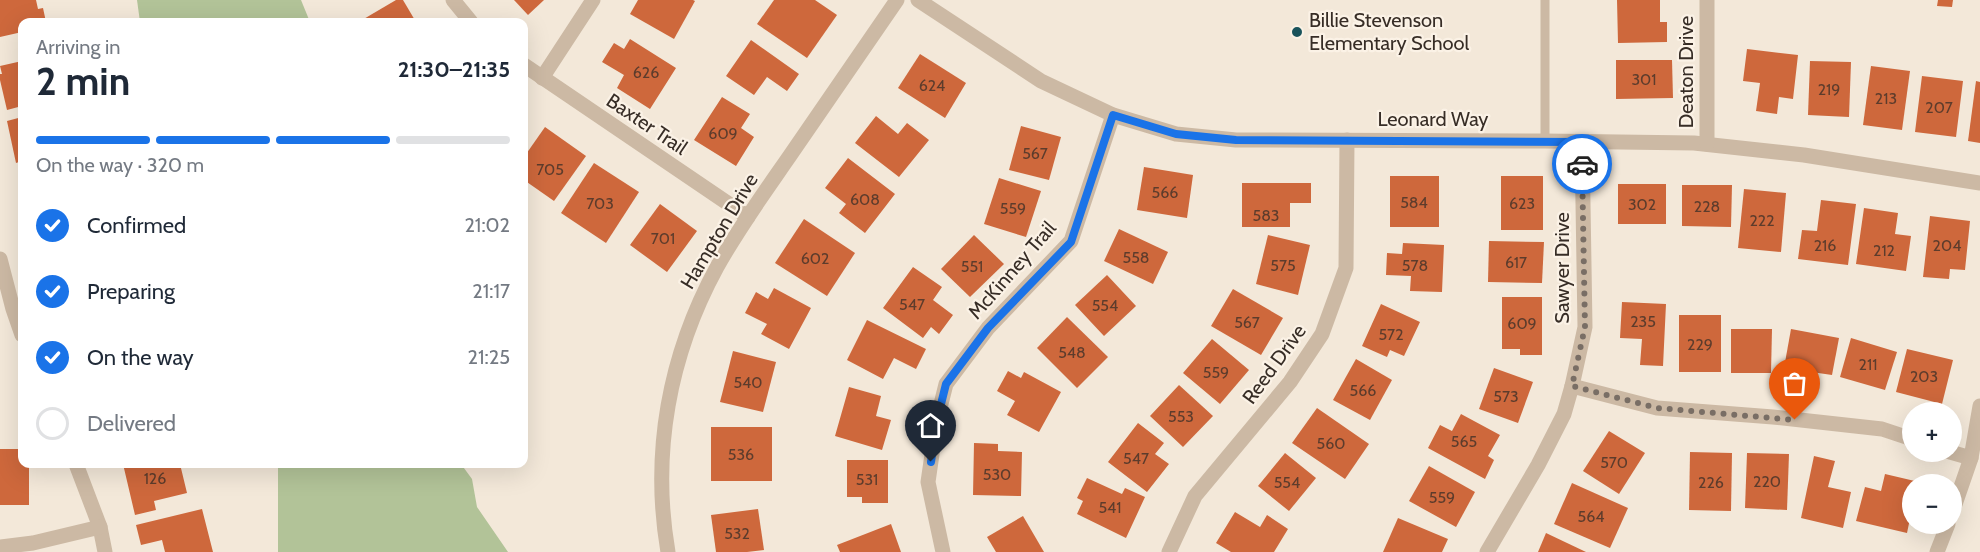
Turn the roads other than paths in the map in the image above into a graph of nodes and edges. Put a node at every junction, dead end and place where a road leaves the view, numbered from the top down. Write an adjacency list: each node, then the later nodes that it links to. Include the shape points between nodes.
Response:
1 (453, 0): 7 (street)
2 (593, 0): 9 (street)
3 (897, 0): 16 (street, Hampton Drive)
4 (918, 0): 10 (street, Leonard Way, via 1041,81)
5 (1545, 0): 12 (lane)
6 (1707, 0): 14 (street, Deaton Drive)
7 (468, 18)
8 (528, 68): 9 (street, Baxter Trail)
9 (542, 78): 16 (street, Baxter Trail)
10 (1113, 115): 11 (street, Leonard Way, via 1176,134 1208,138); 32 (street, McKinney Trail, via 1071,242 988,328 946,384 928,483)
11 (1347, 140): 12 (street, Leonard Way); 33 (street, Reed Drive, via 1346,268 1322,334 1290,382 1195,496)
12 (1545, 141): 13 (street, Leonard Way)
13 (1582, 142): 14 (street, Leonard Way); 20 (street, Sawyer Drive, via 1585,327)
14 (1707, 144): 15 (street, Leonard Way)
15 (1980, 183)
16 (748, 217): 31 (street, Hampton Drive, via 704,293 671,386 662,486)
17 (0, 259): 18 (street)
18 (2, 280): 19 (street)
19 (18, 325)
20 (1572, 386): 22 (street, via 1657,408 1882,429); 34 (street, Sawyer Drive, via 1564,414 1538,465)
21 (1980, 406): 24 (street)
22 (1902, 436)
23 (1962, 455): 24 (street)
24 (1971, 458): 26 (street)
25 (78, 468): 27 (street)
26 (1962, 484)
27 (100, 527): 29 (street); 30 (street)
28 (1944, 534): 35 (street)
29 (0, 547)
30 (105, 552)
31 (669, 552)
32 (943, 552)
33 (1170, 552)
34 (1487, 552)
35 (1937, 552)

